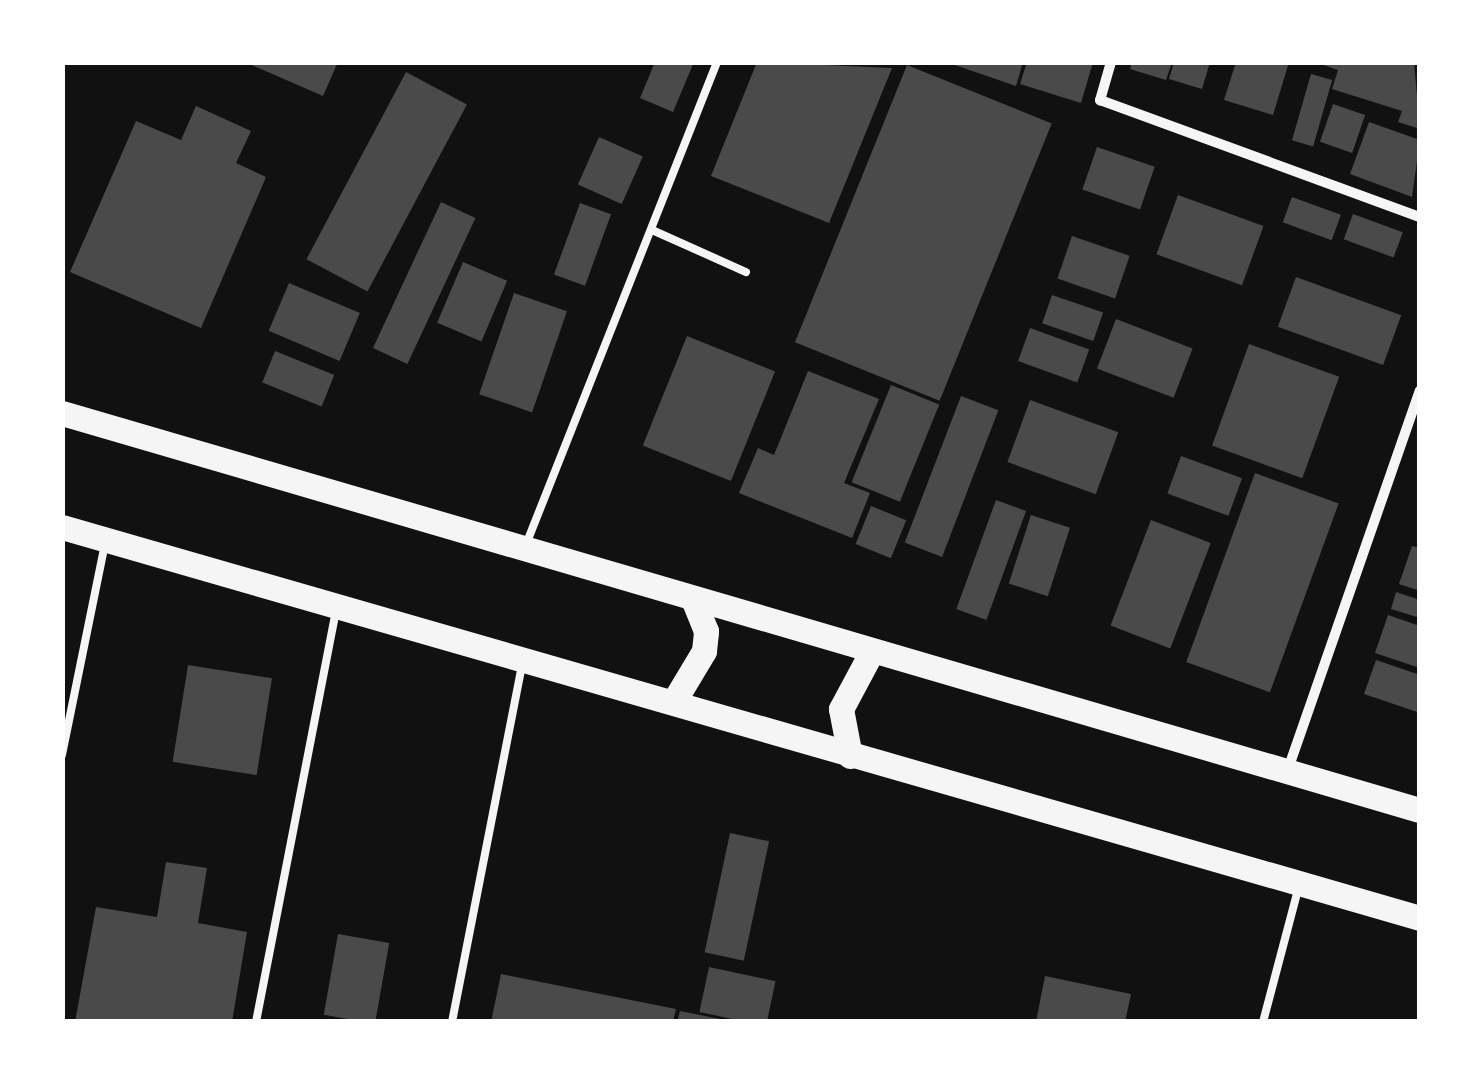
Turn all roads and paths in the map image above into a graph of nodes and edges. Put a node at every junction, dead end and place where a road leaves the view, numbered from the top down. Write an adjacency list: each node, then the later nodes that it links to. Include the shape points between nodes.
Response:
1 (717, 62): 4 (lane)
2 (1111, 62): 3 (street, via 1100,100)
3 (1420, 217)
4 (652, 230): 5 (lane); 10 (lane)
5 (746, 272)
6 (1420, 391): 18 (street)
7 (62, 413): 10 (main road)
8 (62, 527): 9 (main road)
9 (106, 539): 12 (main road); 16 (lane)
10 (524, 550): 11 (main road)
11 (693, 598): 13 (main road); 15 (main road, via 706,631 704,651)
12 (336, 608): 14 (main road); 22 (lane)
13 (872, 651): 17 (main road, via 840,709); 18 (main road)
14 (522, 664): 15 (main road); 23 (lane)
15 (674, 701): 17 (main road)
16 (62, 755)
17 (850, 756): 20 (main road)
18 (1287, 772): 19 (main road)
19 (1420, 810)
20 (1300, 884): 21 (main road); 24 (lane)
21 (1420, 918)
22 (256, 1022)
23 (452, 1022)
24 (1263, 1022)

